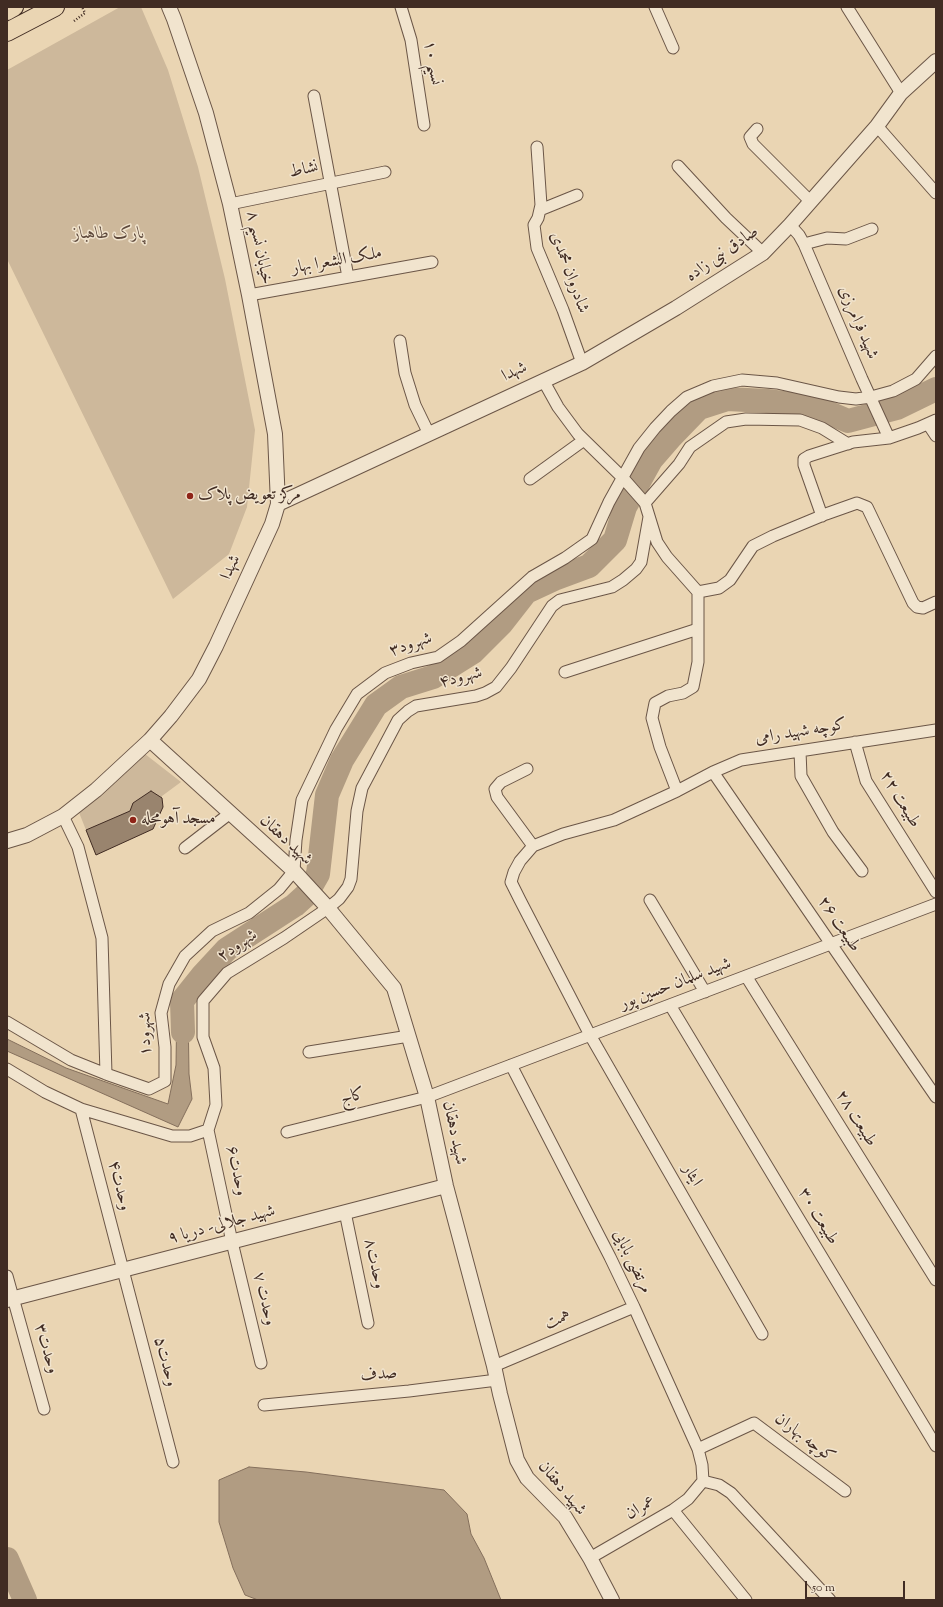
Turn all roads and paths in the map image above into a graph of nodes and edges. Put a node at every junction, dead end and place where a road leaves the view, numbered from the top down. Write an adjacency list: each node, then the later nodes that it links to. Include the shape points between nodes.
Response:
1 (14, 7): 8 (main road)
2 (55, 7): 10 (main road)
3 (82, 7): 9 (path, via 85,14)
4 (169, 7): 25 (street, خیابان نسیم ۸, via 206,113)
5 (401, 7): 15 (street, نسیم ۱۰, via 411,40)
6 (655, 7): 11 (street)
7 (847, 7): 13 (street)
8 (7, 11)
9 (74, 21)
10 (7, 32)
11 (673, 48)
12 (936, 62): 13 (street, صادق نبی زاده)
13 (901, 93): 16 (street, صادق نبی زاده)
14 (314, 96): 21 (street)
15 (424, 125)
16 (877, 126): 22 (street); 24 (street, صادق نبی زاده)
17 (757, 129): 24 (street, via 750,137 752,144)
18 (537, 147): 26 (street, شادروان محمدی)
19 (678, 166): 30 (street, via 726,218)
20 (385, 172): 21 (street, نشاط)
21 (330, 183): 25 (street, نشاط); 32 (street)
22 (936, 192)
23 (577, 195): 26 (street)
24 (810, 201): 27 (street, صادق نبی زاده)
25 (230, 204): 33 (street, خیابان نسیم ۸)
26 (540, 210): 36 (street, شادروان محمدی, via 534,225 537,248)
27 (790, 225): 29 (street, شهید فرامرزی); 30 (street, صادق نبی زاده)
28 (872, 229): 29 (street, via 846,239 827,238)
29 (804, 244): 38 (street, شهید فرامرزی)
30 (763, 253): 36 (street, صادق نبی زاده)
31 (432, 262): 32 (street, ملک الشعرا بهار)
32 (348, 277): 33 (street, ملک الشعرا بهار)
33 (249, 295): 48 (street, خیابان نسیم ۸, via 275,434)
34 (400, 341): 40 (street, via 405,373)
35 (936, 356): 38 (street, شهرود۳, via 916,379 893,391)
36 (582, 363): 37 (street, صادق نبی زاده)
37 (543, 380): 40 (street, شهدا); 43 (street, via 558,408)
38 (871, 397): 42 (street, شهید فرامرزی); 45 (street, شهرود۳, via 839,397 776,383 742,380 713,386 687,397 670,411 639,448)
39 (932, 422): 41 (street); 42 (street)
40 (428, 434): 48 (street, شهدا)
41 (936, 436)
42 (889, 438): 44 (street)
43 (584, 440): 45 (street); 46 (street)
44 (848, 444): 47 (street, via 822,428 800,420 746,419 726,422 690,447 679,464); 49 (street, via 804,459)
45 (623, 478): 47 (street); 68 (street, شهرود۳, via 592,539 532,577 461,641 438,657 411,663 385,673 357,694 336,729 302,800)
46 (530, 479)
47 (645, 503): 50 (street)
48 (278, 504): 56 (street, شهدا, via 251,571 199,679)
49 (822, 516): 51 (street, via 753,546 730,580 719,588); 52 (street, via 857,503 867,506 913,603 924,608)
50 (649, 517): 51 (street, via 657,542 667,558); 72 (street, شهرود۴, via 641,562 636,569 612,587 560,600 552,606 496,687 476,696 416,706 398,720 362,788 351,879 339,899)
51 (698, 592): 53 (street)
52 (936, 602)
53 (698, 629): 54 (street); 61 (street, via 698,662 693,687 655,703 652,718)
54 (566, 672)
55 (936, 730): 57 (street, کوچه شهید رامی)
56 (150, 740): 62 (street, شهید دهقان); 63 (street, شهدا, via 96,790)
57 (855, 742): 58 (street, کوچه شهید رامی); 69 (street, طبیعت ۲۲, via 866,781)
58 (800, 751): 60 (street, کوچه شهید رامی, via 741,760); 67 (street, via 801,776 833,832)
59 (527, 769): 65 (street, via 501,782 495,789 497,797)
60 (712, 772): 61 (street, کوچه شهید رامی); 73 (street, طبیعت ۲۶)
61 (677, 791): 65 (street, کوچه شهید رامی, via 614,820 563,834)
62 (229, 814): 66 (street); 68 (street, شهید دهقان)
63 (63, 816): 64 (street, شهدا, via 27,835); 83 (street, via 78,846 102,938)
64 (7, 842)
65 (533, 846): 78 (street, ایثار, via 520,861 511,882)
66 (185, 848)
67 (862, 870)
68 (294, 872): 72 (street, شهید دهقان); 83 (street, شهرود۱, via 279,889 249,913 212,931 185,956 169,984 161,1013 165,1081 150,1089)
69 (936, 892)
70 (650, 900): 75 (street)
71 (936, 904): 73 (street, شهید سلمان حسین پور)
72 (328, 908): 79 (street, شهید دهقان, via 394,988); 87 (street, شهرود۲, via 226,973 203,1002 203,1037 214,1068 216,1104)
73 (831, 944): 74 (street, شهید سلمان حسین پور); 85 (street, طبیعت ۲۶)
74 (746, 976): 75 (street, شهید سلمان حسین پور); 94 (street, طبیعت ۲۸)
75 (706, 992): 76 (street, شهید سلمان حسین پور)
76 (670, 1005): 78 (street, شهید سلمان حسین پور); 103 (street, طبیعت ۳۰)
77 (7, 1022): 83 (street, شهرود۱, via 71,1060)
78 (590, 1035): 81 (street, شهید سلمان حسین پور); 98 (street, ایثار)
79 (409, 1036): 80 (street); 84 (street, شهید دهقان)
80 (309, 1052)
81 (511, 1065): 84 (street, شهید سلمان حسین پور); 96 (street, مرتضی بابایی)
82 (7, 1069): 86 (street)
83 (106, 1074)
84 (428, 1097): 88 (street, کاج); 89 (street, شهید دهقان)
85 (936, 1097)
86 (80, 1109): 87 (street, via 172,1136 190,1136); 92 (street, وحدت۴)
87 (208, 1130): 91 (street, وحدت۶)
88 (287, 1132)
89 (446, 1186): 90 (street, شهید جلالی- دریا ۹); 100 (street, شهید دهقان)
90 (345, 1212): 91 (street, شهید جلالی- دریا ۹); 97 (street, وحدت۸)
91 (232, 1242): 92 (street, شهید جلالی- دریا ۹); 99 (street, وحدت ۷)
92 (122, 1270): 95 (street, شهید جلالی- دریا ۹); 105 (street, وحدت۵)
93 (7, 1276): 95 (street, وحدت۳)
94 (936, 1280)
95 (10, 1299): 102 (street, وحدت۳)
96 (634, 1307): 100 (street, همت); 104 (street, مرتضی بابایی)
97 (368, 1323)
98 (762, 1334)
99 (261, 1363)
100 (496, 1373): 101 (street, صدف, via 409,1390); 109 (street, شهید دهقان, via 521,1469 565,1517)
101 (264, 1405)
102 (44, 1409)
103 (936, 1446)
104 (698, 1449): 106 (street, مرتضی بابایی); 107 (street, کوچه بهاران, via 754,1423)
105 (173, 1462)
106 (703, 1481): 108 (street, عمران, via 688,1499); 112 (street, via 719,1485 731,1493)
107 (845, 1491)
108 (673, 1510): 109 (street, عمران); 111 (street)
109 (590, 1558): 110 (street, شهید دهقان)
110 (612, 1600)
111 (746, 1600)
112 (830, 1600)

